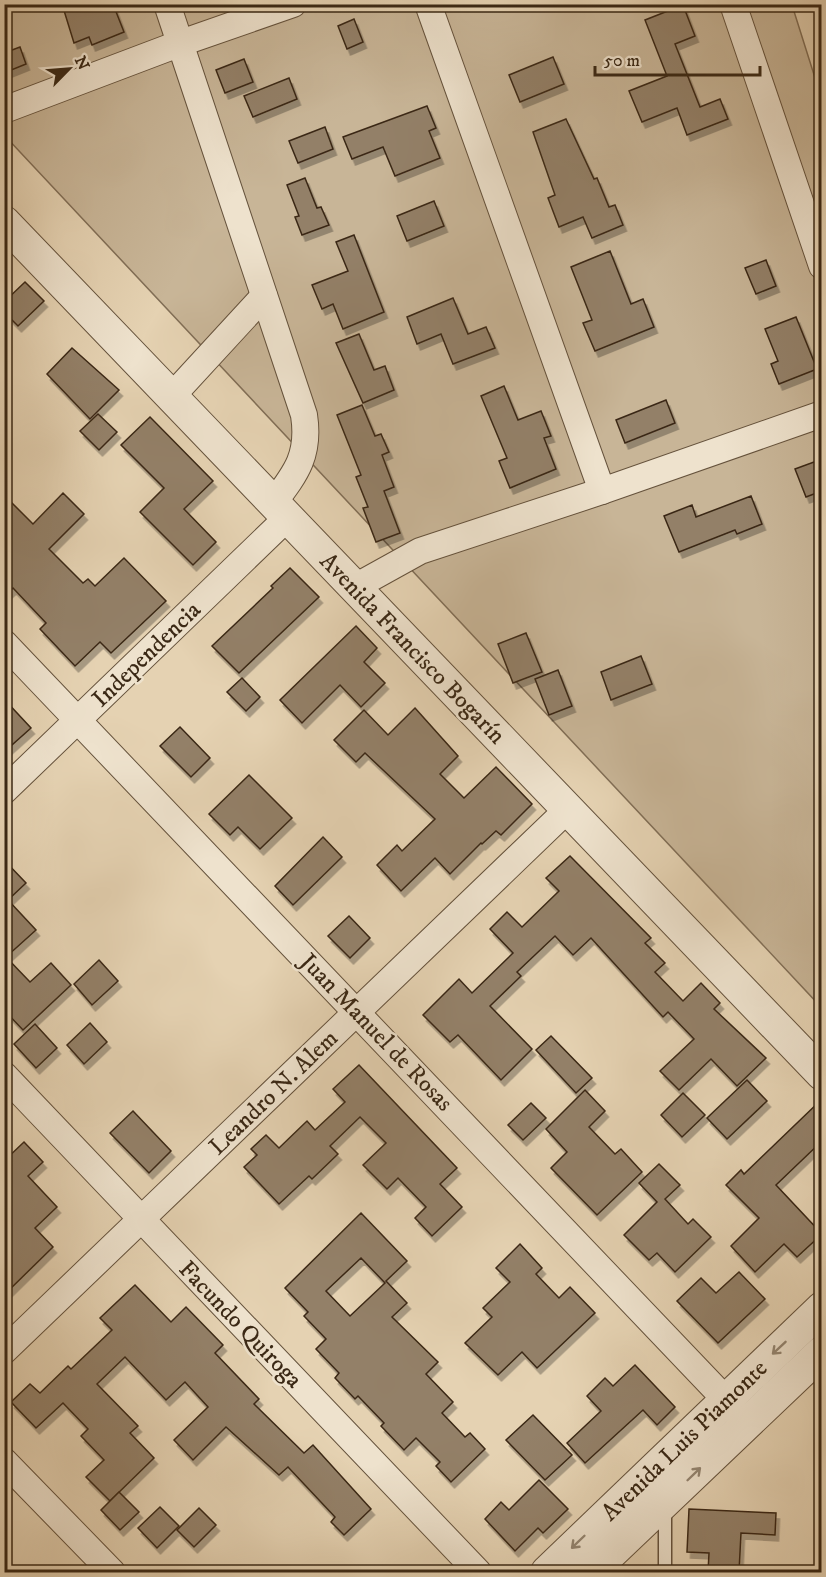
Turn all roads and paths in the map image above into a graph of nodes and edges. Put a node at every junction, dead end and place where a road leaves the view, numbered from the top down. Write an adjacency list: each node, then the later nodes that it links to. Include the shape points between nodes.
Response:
1 (167, 4): 5 (street, Independencia)
2 (293, 4): 5 (street)
3 (428, 4): 12 (street)
4 (733, 4): 8 (street)
5 (181, 43): 6 (street); 9 (street, Independencia)
6 (4, 110)
7 (8, 234): 10 (street, Avenida Francisco Bogarín)
8 (822, 266)
9 (264, 296): 10 (street); 13 (street, Independencia, via 304,415 307,435 299,469)
10 (172, 396): 13 (street, Avenida Francisco Bogarín)
11 (822, 414): 12 (street)
12 (602, 491): 14 (street, via 420,551)
13 (281, 510): 14 (street, Avenida Francisco Bogarín); 16 (street, Independencia)
14 (355, 587): 18 (street, Avenida Francisco Bogarín)
15 (4, 643): 16 (street, Juan Manuel de Rosas)
16 (78, 720): 17 (street, Independencia); 19 (street, Juan Manuel de Rosas)
17 (4, 791)
18 (568, 809): 19 (street, Leandro N. Alem); 20 (street, Avenida Francisco Bogarín)
19 (357, 1012): 22 (street, Leandro N. Alem); 26 (street, Juan Manuel de Rosas)
20 (822, 1074)
21 (4, 1075): 22 (street, Facundo Quiroga)
22 (142, 1219): 24 (street, Leandro N. Alem); 31 (street, Facundo Quiroga)
23 (822, 1308): 26 (street, Avenida Luis Piamonte, one-way to 26)
24 (4, 1351)
25 (822, 1352): 27 (street, Avenida Luis Piamonte)
26 (725, 1399): 27 (street, Juan Manuel de Rosas); 32 (street, Avenida Luis Piamonte, one-way to 32)
27 (745, 1425): 29 (street, Avenida Luis Piamonte, one-way to 27)
28 (4, 1461): 30 (street)
29 (666, 1501): 33 (street, Avenida Luis Piamonte); 34 (lane)
30 (112, 1572)
31 (478, 1572)
32 (547, 1572)
33 (591, 1572)
34 (665, 1572)

